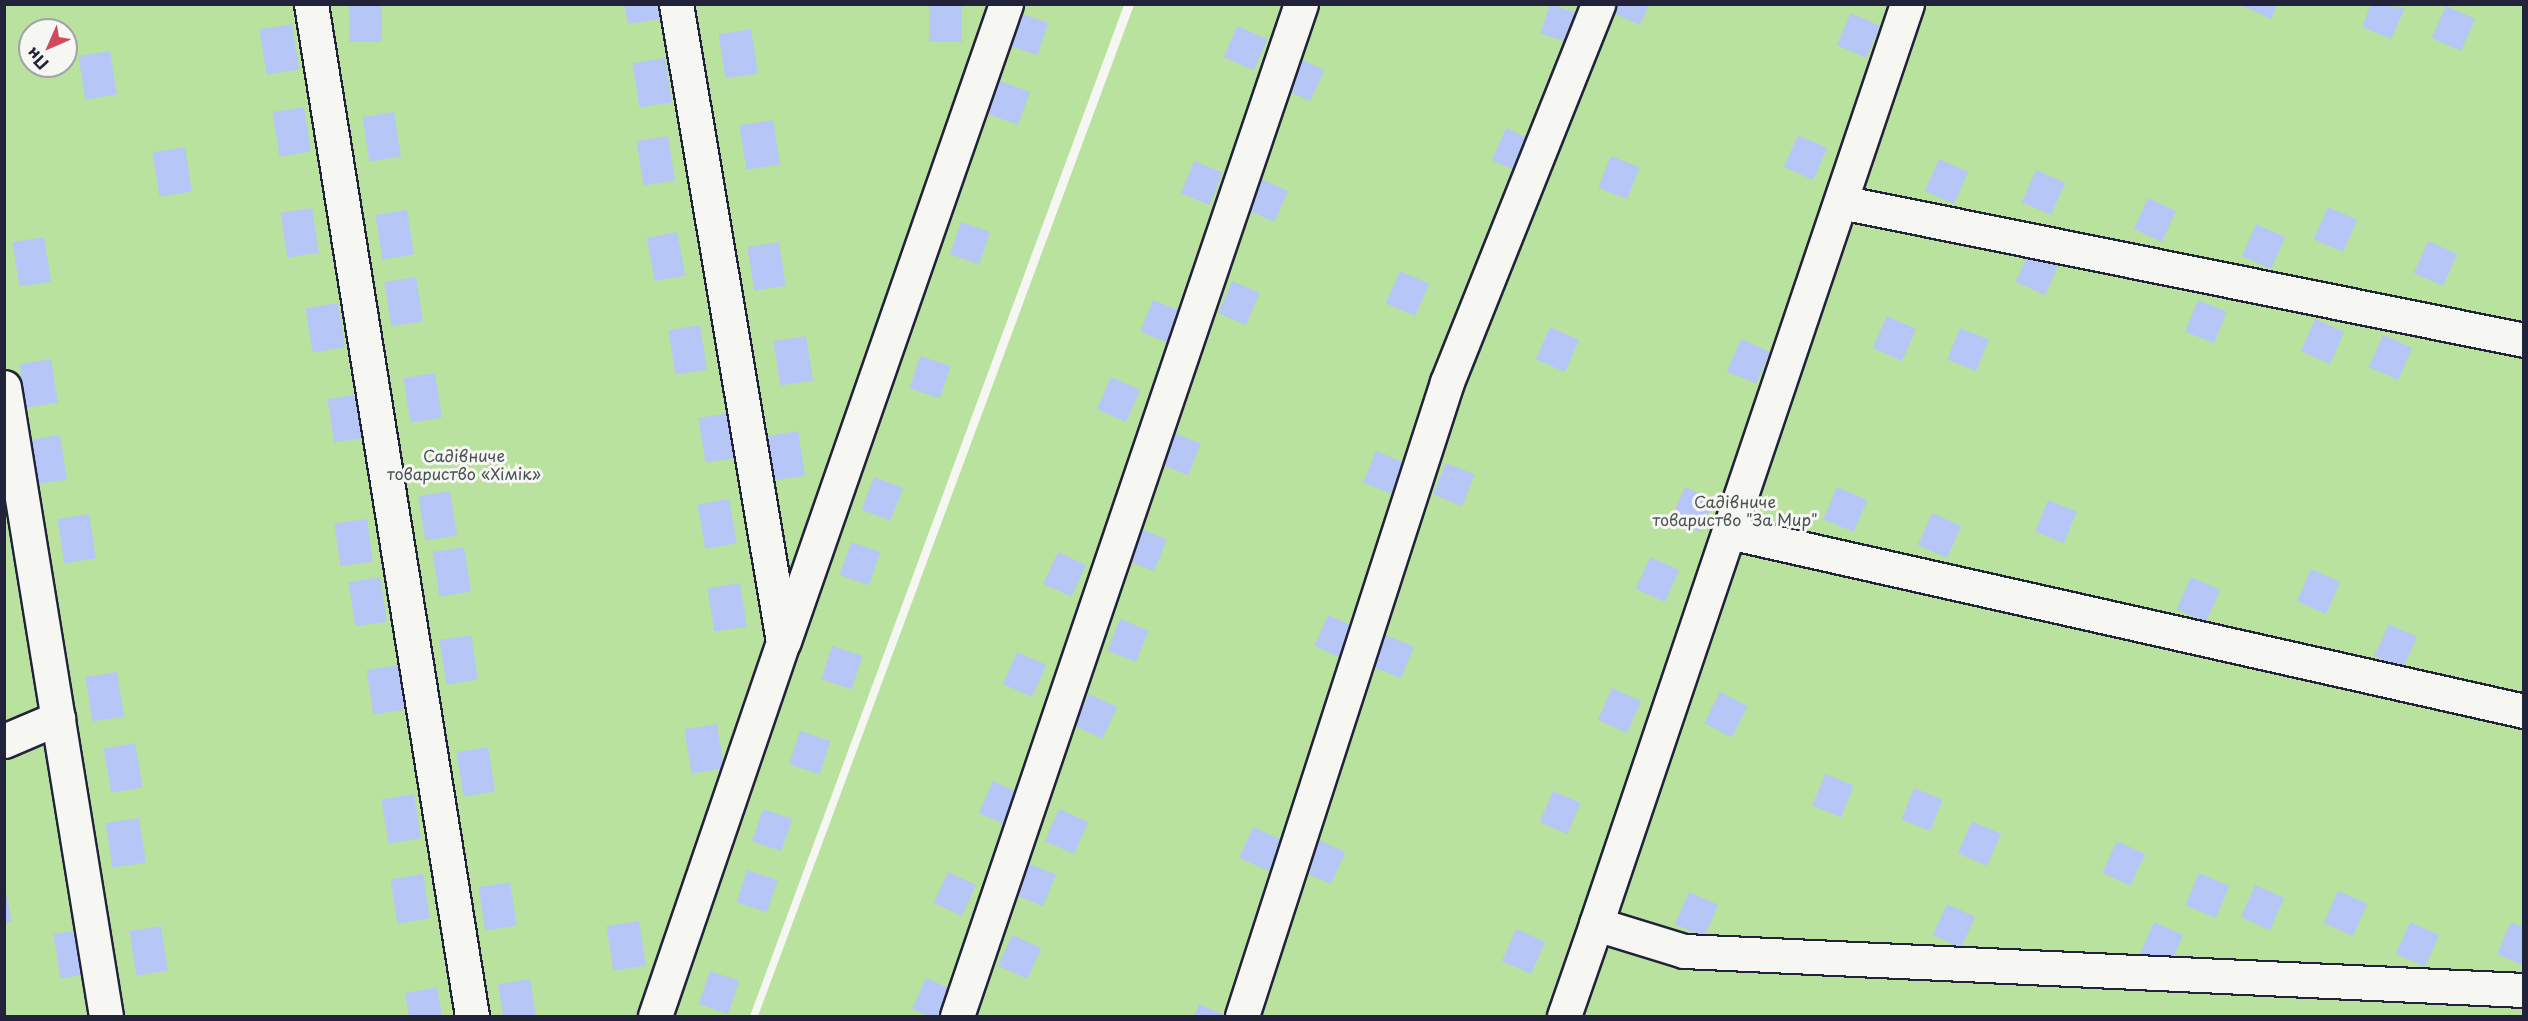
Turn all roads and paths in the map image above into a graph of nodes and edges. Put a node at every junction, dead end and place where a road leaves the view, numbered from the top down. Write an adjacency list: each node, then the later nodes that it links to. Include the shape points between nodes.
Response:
1 (311, 4): 18 (street)
2 (676, 4): 11 (street)
3 (1006, 4): 11 (street)
4 (1301, 4): 20 (street)
5 (1598, 4): 21 (street, via 1447,382)
6 (1907, 4): 7 (street)
7 (1841, 202): 8 (street); 10 (street)
8 (2523, 340)
9 (4, 387): 13 (street)
10 (1729, 532): 12 (street); 15 (street)
11 (783, 642): 19 (street)
12 (2523, 711)
13 (58, 718): 14 (street); 17 (street)
14 (4, 741)
15 (1596, 924): 16 (street, via 1684,951); 22 (street)
16 (2523, 990)
17 (106, 1017)
18 (472, 1017)
19 (656, 1017)
20 (957, 1017)
21 (1242, 1017)
22 (1564, 1017)

